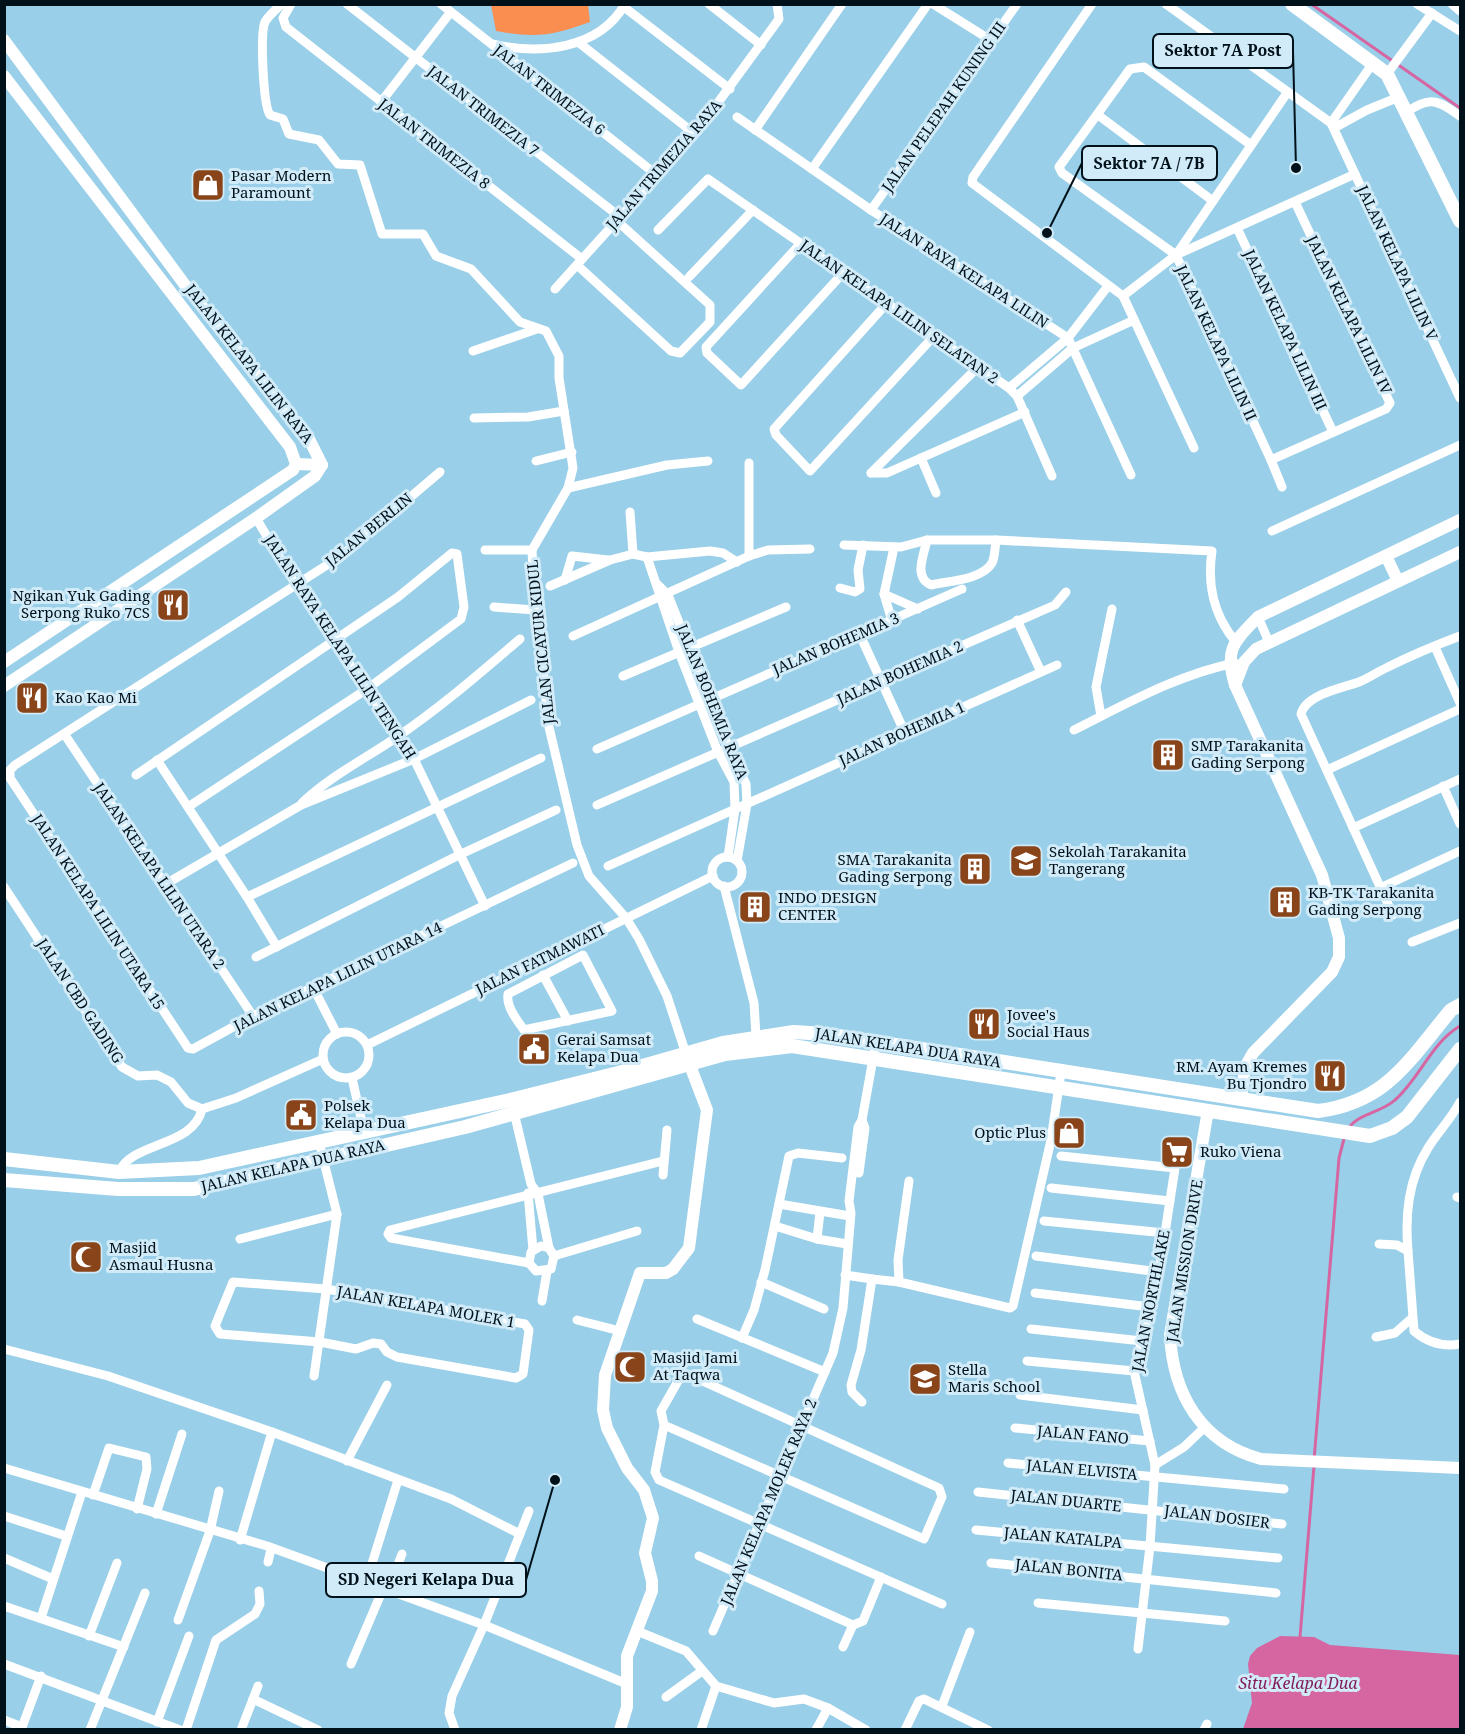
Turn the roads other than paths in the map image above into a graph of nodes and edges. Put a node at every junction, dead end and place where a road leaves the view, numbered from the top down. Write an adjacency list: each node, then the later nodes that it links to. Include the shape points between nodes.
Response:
1 (281, 4): 63 (street, JALAN CICAYUR KIDUL, via 264,26 264,99 270,115 284,119 290,134 319,140 338,164 360,165 383,235 423,234 436,256 471,269 520,322)
2 (291, 4): 33 (street, JALAN TRIMEZIA 8, via 283,18 286,27)
3 (347, 4): 26 (street, JALAN TRIMEZIA 7)
4 (441, 4): 18 (street, JALAN TRIMEZIA 6)
5 (709, 4): 25 (street)
6 (777, 4): 25 (street, JALAN TRIMEZIA RAYA, via 779,19)
7 (842, 4): 39 (street)
8 (928, 4): 42 (street)
9 (933, 4): 22 (street)
10 (1017, 4): 22 (street, JALAN PELEPAH KUNING III)
11 (1092, 4): 58 (street, via 972,183)
12 (1166, 4): 31 (street)
13 (1292, 4): 27 (main road)
14 (1417, 4): 19 (street)
15 (1452, 4): 17 (street)
16 (624, 6): 23 (street, via 607,25); 30 (street)
17 (1461, 11)
18 (450, 13): 24 (street, JALAN TRIMEZIA 6); 26 (street)
19 (1432, 13): 20 (street); 28 (street)
20 (1461, 31)
21 (4, 40): 77 (street, JALAN KELAPA LILIN RAYA, via 191,292)
22 (992, 41): 48 (street, JALAN PELEPAH KUNING III)
23 (578, 42): 24 (street, via 550,49 519,50); 40 (street)
24 (489, 43): 44 (street, JALAN TRIMEZIA 6)
25 (761, 45): 30 (street, JALAN TRIMEZIA RAYA)
26 (416, 58): 33 (street); 49 (street, JALAN TRIMEZIA 7)
27 (1373, 63): 28 (main road); 38 (street)
28 (1389, 71): 32 (main road)
29 (4, 76): 79 (street, JALAN KELAPA LILIN RAYA)
30 (730, 89): 40 (street, JALAN TRIMEZIA RAYA)
31 (1287, 93): 38 (street); 41 (street)
32 (1399, 96): 34 (main road); 38 (street)
33 (381, 102): 55 (street, JALAN TRIMEZIA 8)
34 (1407, 112): 36 (street, via 1431,101); 50 (main road)
35 (1098, 115): 41 (street, via 1130,69 1144,67); 45 (street); 54 (street, JALAN KELAPA LILIN II, via 1059,167 1060,171)
36 (1461, 116)
37 (737, 117): 39 (street, JALAN RAYA KELAPA LILIN)
38 (1333, 126): 43 (street, JALAN KELAPA LILIN V)
39 (755, 130): 42 (street, JALAN RAYA KELAPA LILIN)
40 (695, 134): 44 (street, JALAN TRIMEZIA RAYA)
41 (1251, 145): 45 (street)
42 (812, 169): 48 (street, JALAN RAYA KELAPA LILIN)
43 (1355, 174): 46 (street); 72 (street, JALAN KELAPA LILIN V)
44 (658, 176): 49 (street, JALAN TRIMEZIA RAYA)
45 (1213, 201): 54 (street)
46 (1294, 201): 51 (street); 76 (street, JALAN KELAPA LILIN IV, via 1390,399 1386,409)
47 (753, 210): 52 (street, JALAN KELAPA LILIN SELATAN 2, via 708,179); 53 (street, JALAN KELAPA LILIN SELATAN 2); 57 (street)
48 (871, 210): 65 (street, JALAN RAYA KELAPA LILIN)
49 (618, 219): 55 (street, JALAN TRIMEZIA RAYA); 68 (street, JALAN TRIMEZIA 7, via 710,305 710,322 680,353)
50 (1461, 221)
51 (1237, 228): 54 (street); 76 (street, JALAN KELAPA LILIN III)
52 (658, 230)
53 (801, 243): 56 (street, JALAN KELAPA LILIN SELATAN 2); 56 (street, via 706,347 741,384)
54 (1176, 255): 60 (street); 83 (street, JALAN KELAPA LILIN II)
55 (579, 262): 59 (street, JALAN TRIMEZIA RAYA); 68 (street, JALAN TRIMEZIA 8)
56 (843, 273): 61 (street, JALAN KELAPA LILIN SELATAN 2)
57 (689, 277)
58 (1108, 286): 60 (street); 65 (street)
59 (555, 289)
60 (1123, 296): 62 (street)
61 (887, 303): 64 (street, JALAN KELAPA LILIN SELATAN 2); 64 (street, via 776,426 776,435 810,471)
62 (1134, 320): 66 (street); 80 (street)
63 (540, 328): 67 (street); 73 (street, JALAN CICAYUR KIDUL, via 546,331 559,356)
64 (934, 336): 69 (street, JALAN KELAPA LILIN SELATAN 2)
65 (1068, 338): 66 (street); 70 (street)
66 (1073, 348): 71 (street); 90 (street)
67 (473, 351)
68 (671, 351)
69 (978, 367): 70 (street, JALAN KELAPA LILIN SELATAN 2); 82 (street, via 871,473 887,473)
70 (1009, 388): 71 (street, JALAN KELAPA LILIN SELATAN 2)
71 (1017, 396): 74 (street, JALAN KELAPA LILIN SELATAN 2)
72 (1461, 398)
73 (564, 411): 75 (street, via 528,417); 81 (street, JALAN CICAYUR KIDUL)
74 (1024, 412): 82 (street); 91 (street, JALAN KELAPA LILIN SELATAN 2)
75 (474, 418)
76 (1333, 432): 83 (street)
77 (308, 435): 79 (street, via 301,447); 88 (street, JALAN KELAPA LILIN RAYA)
78 (1461, 444): 98 (street)
79 (290, 447): 87 (street, JALAN KELAPA LILIN RAYA)
80 (1194, 448)
81 (572, 452): 84 (street); 93 (street, JALAN CICAYUR KIDUL)
82 (921, 458): 94 (street)
83 (1271, 460): 92 (street, JALAN KELAPA LILIN II)
84 (536, 461)
85 (708, 461): 93 (street, via 667,465)
86 (749, 463): 109 (street)
87 (296, 464): 88 (street); 120 (street, JALAN KELAPA LILIN RAYA, via 293,470)
88 (322, 465): 96 (street, via 315,476)
89 (440, 472): 116 (street, JALAN BERLIN, via 341,556)
90 (1131, 475)
91 (1052, 476)
92 (1282, 487)
93 (568, 488): 105 (street, JALAN CICAYUR KIDUL)
94 (936, 493)
95 (630, 512): 108 (street)
96 (256, 518): 116 (street, JALAN RAYA KELAPA LILIN TENGAH); 124 (street)
97 (1461, 520): 110 (street)
98 (1272, 531)
99 (927, 540): 100 (street); 100 (street, via 921,573 925,583 931,585 986,570 993,562); 102 (street, via 901,547)
100 (996, 540): 138 (street, via 1212,551 1210,587 1220,623)
101 (844, 545): 102 (street)
102 (863, 545): 118 (street, via 858,570 860,589 855,592)
103 (810, 549): 109 (street, via 768,550)
104 (485, 550): 105 (street)
105 (532, 550): 129 (street, JALAN CICAYUR KIDUL)
106 (893, 552): 122 (street)
107 (1461, 552): 115 (street)
108 (633, 554): 111 (street); 112 (street)
109 (749, 556): 113 (street)
110 (1386, 556): 115 (street); 130 (street)
111 (647, 557): 113 (street, via 710,551 723,553); 123 (street, JALAN BOHEMIA RAYA)
112 (610, 560): 114 (street); 114 (street, via 572,556)
113 (737, 562): 123 (street)
114 (565, 580): 117 (street)
115 (1398, 581): 139 (street)
116 (296, 585): 137 (street, JALAN RAYA KELAPA LILIN TENGAH); 160 (street)
117 (550, 586)
118 (840, 588)
119 (962, 589): 127 (street, JALAN BOHEMIA 3)
120 (110, 591): 124 (street); 143 (street, JALAN KELAPA LILIN RAYA)
121 (1066, 592): 131 (street, JALAN BOHEMIA 2, via 1055,605)
122 (884, 594): 127 (street); 132 (street)
123 (663, 596): 134 (street); 140 (street, JALAN BOHEMIA RAYA); 142 (street, JALAN BOHEMIA RAYA)
124 (123, 607): 151 (street)
125 (494, 607): 129 (street)
126 (786, 607): 140 (street)
127 (918, 609): 132 (street, JALAN BOHEMIA 3)
128 (1112, 609): 157 (street, via 1095,687)
129 (535, 610): 195 (street, JALAN CICAYUR KIDUL, via 548,723 577,845 589,876)
130 (1258, 617): 138 (street); 139 (street)
131 (1017, 620): 147 (street); 149 (street, JALAN BOHEMIA 2)
132 (892, 621): 133 (street, JALAN BOHEMIA 3)
133 (860, 635): 149 (street); 154 (street, JALAN BOHEMIA 3)
134 (573, 636)
135 (1461, 636): 141 (street)
136 (520, 639): 161 (street)
137 (335, 641): 152 (street, JALAN RAYA KELAPA LILIN TENGAH); 152 (street, via 457,554 464,607 461,619); 167 (street)
138 (1235, 641): 146 (street)
139 (1269, 642): 144 (street, via 1248,654)
140 (690, 647): 142 (street); 154 (street, JALAN BOHEMIA RAYA)
141 (1435, 647): 155 (street); 168 (street, via 1339,687 1303,708 1301,714)
142 (679, 652): 148 (street); 154 (street, JALAN BOHEMIA RAYA)
143 (4, 662)
144 (1244, 662): 146 (street); 150 (street)
145 (1057, 664): 147 (street, JALAN BOHEMIA 1)
146 (1229, 664): 150 (street); 157 (street, via 1156,690)
147 (1041, 672): 159 (street, JALAN BOHEMIA 1)
148 (623, 676)
149 (882, 682): 159 (street); 162 (street, JALAN BOHEMIA 2)
150 (1235, 685): 220 (street, via 1322,875 1339,938 1339,957 1332,972 1245,1066)
151 (4, 686)
152 (367, 689): 161 (street, JALAN RAYA KELAPA LILIN TENGAH); 176 (street)
153 (531, 700): 166 (street)
154 (705, 700): 162 (street, JALAN BOHEMIA RAYA); 163 (street, JALAN BOHEMIA 3); 164 (street, JALAN BOHEMIA RAYA)
155 (1461, 703)
156 (1461, 709): 168 (street)
157 (1101, 716): 158 (street)
158 (1074, 730)
159 (905, 733): 172 (street, JALAN BOHEMIA 1)
160 (65, 735): 188 (street, JALAN KELAPA LILIN UTARA 2); 211 (street, JALAN KELAPA LILIN UTARA 15, via 10,770 10,778)
161 (398, 737): 166 (street, JALAN RAYA KELAPA LILIN TENGAH); 173 (street, via 321,785)
162 (729, 748): 164 (street, JALAN BOHEMIA 2); 172 (street, JALAN BOHEMIA RAYA, via 744,776)
163 (597, 749)
164 (718, 752): 174 (street, JALAN BOHEMIA 2); 177 (street, JALAN BOHEMIA RAYA, via 734,782)
165 (541, 758): 175 (street)
166 (414, 759): 173 (street); 175 (street, JALAN RAYA KELAPA LILIN TENGAH)
167 (157, 760): 169 (street); 176 (street)
168 (1327, 770): 180 (street)
169 (136, 775)
170 (1461, 778): 171 (street)
171 (1443, 786): 179 (street); 180 (street)
172 (747, 804): 177 (street, JALAN BOHEMIA 1); 184 (street, JALAN BOHEMIA RAYA)
173 (301, 805): 182 (street)
174 (597, 805)
175 (435, 806): 183 (street, JALAN RAYA KELAPA LILIN TENGAH); 192 (street)
176 (188, 807): 182 (street)
177 (735, 809): 184 (street, JALAN BOHEMIA RAYA); 186 (street, JALAN BOHEMIA 1)
178 (556, 810): 183 (street)
179 (1461, 824)
180 (1353, 828): 191 (street)
181 (1461, 851): 191 (street)
182 (217, 853): 188 (street); 192 (street)
183 (459, 855): 193 (street, JALAN RAYA KELAPA LILIN TENGAH); 198 (street)
184 (733, 859): 187 (street, via 716,863); 189 (street, via 742,869 740,879)
185 (573, 863): 193 (street, JALAN KELAPA LILIN UTARA 14)
186 (608, 866)
187 (713, 876): 189 (street); 195 (street, JALAN FATMAWATI)
188 (164, 885): 205 (street, JALAN KELAPA LILIN UTARA 2)
189 (724, 886): 208 (street, via 754,1003)
190 (4, 887): 222 (street, JALAN CBD GADING, via 122,1067 138,1076 157,1075 171,1082 188,1103)
191 (1380, 888): 194 (street)
192 (248, 897): 198 (street)
193 (485, 906): 203 (street, JALAN KELAPA LILIN UTARA 14)
194 (1393, 915)
195 (626, 918): 200 (street, JALAN FATMAWATI); 215 (street, JALAN CICAYUR KIDUL, via 667,996)
196 (1461, 923): 197 (street)
197 (1412, 942)
198 (277, 947): 199 (street)
199 (256, 957)
200 (518, 970): 202 (street); 210 (street, JALAN FATMAWATI)
201 (543, 975): 202 (street); 206 (street); 206 (street, via 583,956 612,1011)
202 (526, 984): 206 (street, via 508,994 507,1000 524,1030)
203 (314, 989): 205 (street, JALAN KELAPA LILIN UTARA 14); 207 (street)
204 (1461, 1005): 224 (main road, JALAN KELAPA DUA RAYA, via 1451,1010 1382,1089 1338,1108)
205 (253, 1016): 211 (street, JALAN KELAPA LILIN UTARA 14)
206 (568, 1021)
207 (337, 1034): 210 (street, via 354,1034); 214 (street, via 326,1045)
208 (756, 1036): 209 (main road, JALAN KELAPA DUA RAYA, via 794,1032); 215 (main road, JALAN KELAPA DUA RAYA)
209 (876, 1042): 213 (street, JALAN KELAPA MOLEK RAYA 2); 216 (main road, JALAN KELAPA DUA RAYA)
210 (367, 1045): 217 (street, via 369,1062 363,1072)
211 (192, 1049)
212 (1461, 1049): 227 (main road, JALAN KELAPA DUA RAYA, via 1407,1117 1392,1128 1370,1136)
213 (873, 1057): 215 (main road, JALAN KELAPA DUA RAYA, via 792,1046); 218 (main road, JALAN KELAPA DUA RAYA); 249 (street, JALAN KELAPA MOLEK RAYA 2, via 857,1138 849,1201)
214 (323, 1059): 217 (street, via 331,1073); 222 (street)
215 (688, 1059): 219 (main road, JALAN KELAPA DUA RAYA); 225 (main road, JALAN KELAPA DUA RAYA); 278 (street, via 707,1110 689,1248 666,1273 640,1273)
216 (1061, 1072): 218 (street); 220 (main road, JALAN KELAPA DUA RAYA)
217 (352, 1078): 228 (street)
218 (1059, 1087): 223 (main road, JALAN KELAPA DUA RAYA); 268 (street, via 1045,1171 1013,1306 986,1304)
219 (510, 1100): 225 (street); 228 (main road, JALAN KELAPA DUA RAYA)
220 (1240, 1100): 224 (main road, JALAN KELAPA DUA RAYA)
221 (1461, 1102): 259 (street, via 1428,1149 1411,1187 1406,1218)
222 (202, 1109): 236 (street, via 195,1125 127,1161)
223 (1208, 1110): 227 (main road, JALAN KELAPA DUA RAYA); 296 (street, JALAN MISSION DRIVE, via 1170,1335 1171,1364 1179,1388)
224 (1318, 1111): 227 (main road)
225 (514, 1114): 233 (main road, JALAN KELAPA DUA RAYA); 241 (street)
226 (667, 1130): 234 (street)
227 (1316, 1130)
228 (364, 1131): 229 (main road, JALAN KELAPA DUA RAYA)
229 (319, 1142): 233 (street); 236 (main road, JALAN KELAPA DUA RAYA, via 200,1168)
230 (1061, 1156): 245 (street, JALAN NORTHLAKE, via 1175,1168)
231 (842, 1158): 246 (street, via 798,1153 789,1156)
232 (4, 1159): 235 (main road, JALAN KELAPA DUA RAYA)
233 (322, 1160): 240 (main road, JALAN KELAPA DUA RAYA, via 194,1189 118,1189); 248 (street)
234 (663, 1161): 237 (street); 243 (street)
235 (34, 1164): 236 (main road, JALAN KELAPA DUA RAYA); 240 (main road)
236 (119, 1172)
237 (663, 1175)
238 (4, 1180): 240 (main road, JALAN KELAPA DUA RAYA)
239 (909, 1181): 268 (street, via 898,1260)
240 (30, 1182)
241 (531, 1184): 243 (street); 244 (street)
242 (1051, 1188): 245 (street)
243 (538, 1194): 244 (street); 260 (street)
244 (526, 1197): 258 (street); 262 (street, via 390,1230 388,1234 391,1238)
245 (1170, 1201): 253 (street, JALAN NORTHLAKE)
246 (779, 1204): 247 (street); 251 (street)
247 (820, 1212): 249 (street); 255 (street)
248 (337, 1214): 254 (street); 269 (street)
249 (851, 1215): 256 (street, JALAN KELAPA MOLEK RAYA 2)
250 (1044, 1221): 253 (street)
251 (775, 1226): 255 (street); 267 (street)
252 (637, 1231): 260 (street)
253 (1165, 1233): 264 (street, JALAN NORTHLAKE)
254 (240, 1239)
255 (817, 1239): 256 (street)
256 (847, 1244): 265 (street, JALAN KELAPA MOLEK RAYA 2)
257 (1379, 1244): 259 (street, via 1397,1245)
258 (533, 1250): 260 (street, via 541,1246); 262 (street)
259 (1408, 1251): 274 (street)
260 (552, 1252): 263 (street, via 554,1265)
261 (1036, 1256): 264 (street)
262 (529, 1263): 263 (street, via 536,1271)
263 (547, 1271): 271 (street)
264 (1159, 1272): 272 (street, JALAN NORTHLAKE)
265 (845, 1275): 266 (street); 288 (street, JALAN KELAPA MOLEK RAYA 2, via 839,1329)
266 (872, 1279): 268 (street); 292 (street, via 861,1350 851,1385 853,1394)
267 (761, 1282): 273 (street); 280 (street)
268 (899, 1282)
269 (326, 1289): 282 (street); 282 (street, JALAN KELAPA MOLEK 1, via 236,1281 231,1283 215,1326 220,1334); 282 (street, JALAN KELAPA MOLEK 1, via 525,1324 529,1330 523,1374 516,1378 397,1357 381,1344 356,1349)
270 (1035, 1293): 272 (street)
271 (542, 1301)
272 (1150, 1307): 281 (street, JALAN NORTHLAKE)
273 (824, 1310)
274 (1412, 1318): 279 (street, via 1395,1333); 283 (street, via 1414,1331 1424,1340)
275 (697, 1319): 280 (street)
276 (578, 1320): 278 (street)
277 (1031, 1329): 281 (street)
278 (620, 1331): 353 (street, via 605,1375 604,1420 627,1468 646,1493 654,1522 645,1553 652,1591)
279 (1376, 1337)
280 (742, 1338): 288 (street)
281 (1142, 1341): 287 (street, JALAN NORTHLAKE)
282 (320, 1342): 289 (street)
283 (1459, 1344): 285 (street)
284 (4, 1349): 298 (street, via 108,1376)
285 (1461, 1356)
286 (1027, 1361): 287 (street)
287 (1134, 1371): 293 (street, JALAN NORTHLAKE)
288 (825, 1372): 294 (street, JALAN KELAPA MOLEK RAYA 2)
289 (314, 1376)
290 (387, 1385): 301 (street)
291 (1020, 1395): 293 (street)
292 (862, 1402)
293 (1143, 1410): 300 (street, JALAN NORTHLAKE)
294 (803, 1424): 295 (street, via 684,1374 661,1411); 306 (street, JALAN KELAPA MOLEK RAYA 2); 306 (street, via 939,1488 942,1497 924,1539)
295 (664, 1425): 306 (street); 319 (street, via 656,1476)
296 (1205, 1427): 303 (street, via 1184,1447); 305 (street, JALAN MISSION DRIVE, via 1245,1455 1298,1463)
297 (1015, 1428): 300 (street, JALAN FANO)
298 (272, 1432): 301 (street); 325 (street)
299 (182, 1434): 317 (street)
300 (1150, 1441): 303 (street, JALAN NORTHLAKE)
301 (347, 1461): 308 (street)
302 (1008, 1463): 307 (street, JALAN ELVISTA)
303 (1155, 1465): 307 (street, JALAN NORTHLAKE)
304 (4, 1468): 311 (street)
305 (1461, 1468)
306 (781, 1474): 319 (street, JALAN KELAPA MOLEK RAYA 2)
307 (1155, 1476): 309 (street, JALAN ELVISTA); 315 (street, JALAN NORTHLAKE)
308 (398, 1480): 323 (street, via 451,1499); 339 (street)
309 (1284, 1489)
310 (219, 1491): 322 (street)
311 (82, 1492): 313 (street); 324 (street)
312 (978, 1492): 315 (street, JALAN DUARTE)
313 (93, 1495): 314 (street); 314 (street, via 109,1448 146,1457 147,1469)
314 (137, 1509): 317 (street)
315 (1153, 1510): 320 (street, JALAN DOSIER); 326 (street, JALAN NORTHLAKE)
316 (529, 1511): 323 (street)
317 (156, 1514): 322 (street)
318 (4, 1516): 324 (street)
319 (760, 1523): 335 (street, JALAN KELAPA MOLEK RAYA 2); 336 (street)
320 (1282, 1524)
321 (976, 1530): 326 (street, JALAN KATALPA)
322 (210, 1531): 325 (street); 349 (street)
323 (520, 1534): 351 (street)
324 (66, 1536): 338 (street)
325 (240, 1540): 327 (street)
326 (1150, 1546): 331 (street, JALAN KATALPA); 337 (street, JALAN NORTHLAKE)
327 (271, 1549): 332 (street); 339 (street)
328 (402, 1554): 340 (street)
329 (699, 1556): 335 (street)
330 (4, 1558): 338 (street)
331 (1278, 1558)
332 (268, 1562)
333 (117, 1563): 356 (street)
334 (992, 1563): 337 (street, JALAN BONITA)
335 (738, 1573): 352 (street); 354 (street, JALAN KELAPA MOLEK RAYA 2)
336 (881, 1577): 345 (street); 352 (street, via 863,1621)
337 (1146, 1578): 343 (street, JALAN BONITA); 347 (street, JALAN NORTHLAKE)
338 (53, 1579): 348 (street)
339 (366, 1583): 340 (street)
340 (385, 1590): 351 (street); 362 (street)
341 (259, 1591): 378 (street, via 260,1604 255,1614 216,1640)
342 (145, 1593): 358 (street)
343 (1276, 1593)
344 (1038, 1603): 347 (street)
345 (942, 1604)
346 (4, 1606): 348 (street)
347 (1142, 1612): 350 (street); 360 (street, JALAN NORTHLAKE)
348 (41, 1618): 356 (street)
349 (177, 1620)
350 (1225, 1621)
351 (484, 1625): 365 (street); 381 (street, via 452,1696 449,1713)
352 (853, 1625): 359 (street)
353 (637, 1631): 363 (street, via 686,1651); 365 (street, via 627,1656)
354 (713, 1631)
355 (970, 1632): 371 (street)
356 (89, 1636): 358 (street)
357 (189, 1636): 374 (street)
358 (124, 1647): 369 (street)
359 (843, 1647)
360 (1138, 1649)
361 (4, 1664): 364 (street)
362 (351, 1664)
363 (702, 1671): 367 (street); 368 (street)
364 (41, 1676): 369 (street); 375 (street)
365 (627, 1684): 382 (street, via 626,1712)
366 (258, 1686): 370 (street)
367 (716, 1686): 372 (street, via 774,1703 800,1699); 383 (street)
368 (666, 1697)
369 (102, 1699): 374 (street); 376 (street)
370 (253, 1699): 379 (street); 380 (street)
371 (942, 1706): 386 (street, via 920,1700); 387 (street)
372 (828, 1708): 384 (street); 385 (street)
373 (4, 1720): 375 (street)
374 (161, 1725): 377 (street)
375 (22, 1728)
376 (90, 1730)
377 (180, 1730)
378 (186, 1730)
379 (241, 1730)
380 (318, 1730)
381 (455, 1730)
382 (620, 1730)
383 (700, 1730)
384 (816, 1730)
385 (866, 1730)
386 (906, 1730)
387 (988, 1730)

